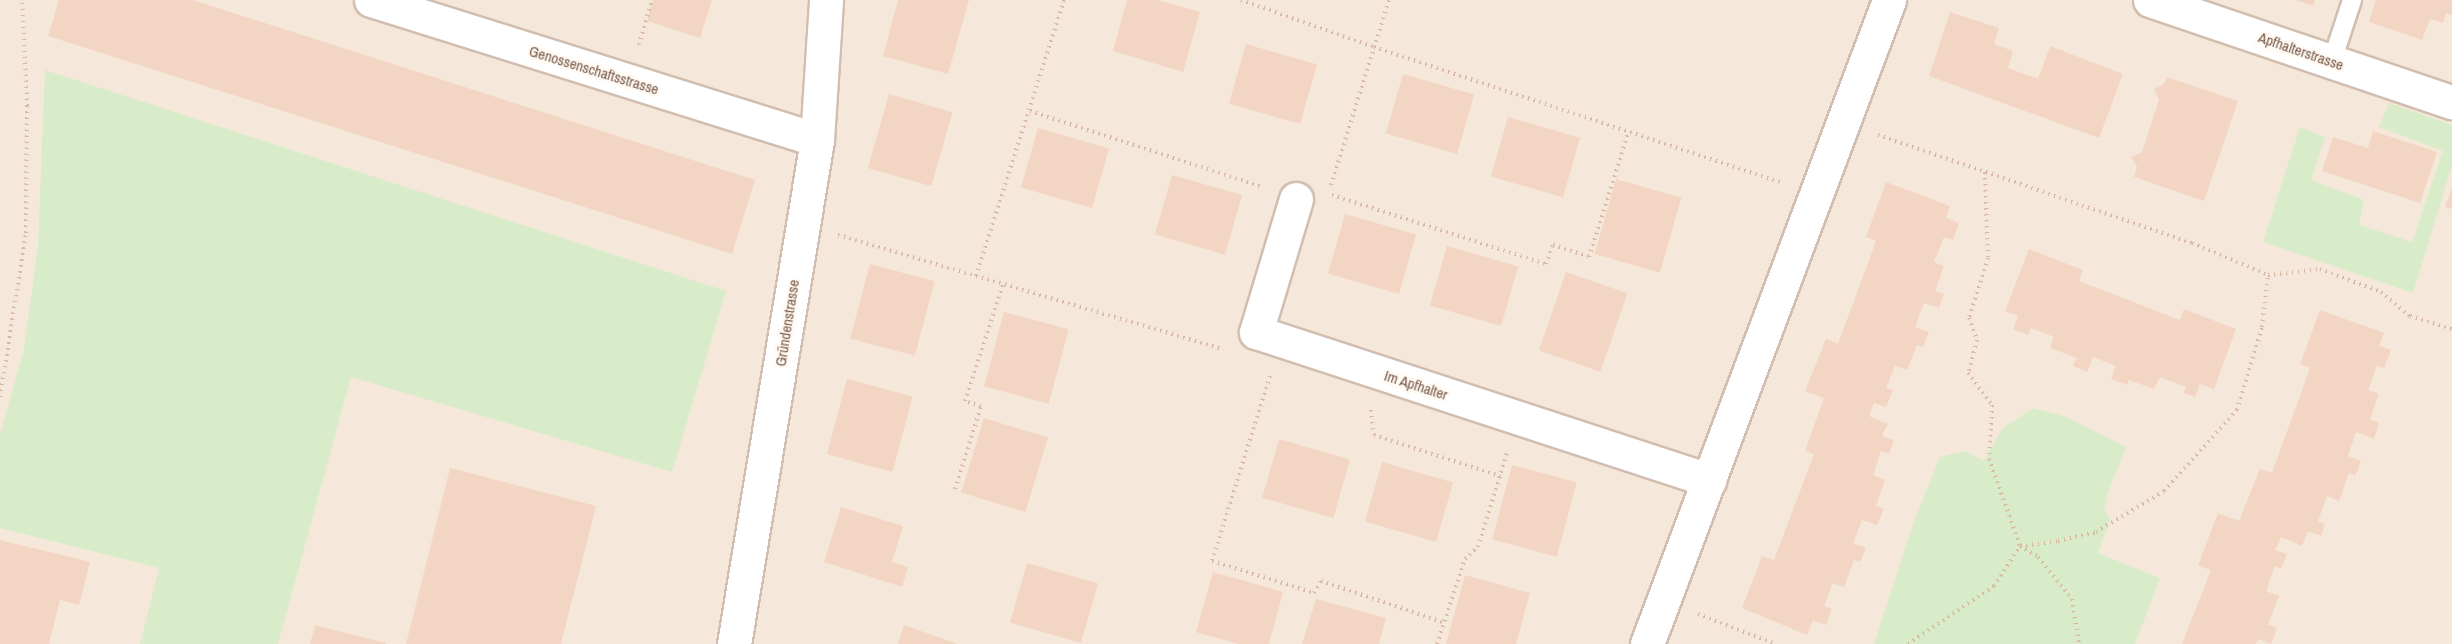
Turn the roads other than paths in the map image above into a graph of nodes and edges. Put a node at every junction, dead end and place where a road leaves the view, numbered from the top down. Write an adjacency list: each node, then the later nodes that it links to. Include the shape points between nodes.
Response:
1 (371, 0): 8 (street, Genossenschaftsstrasse)
2 (826, 0): 8 (street, Gründenstrasse)
3 (1889, 0): 10 (street)
4 (2150, 0): 6 (street, Apfhalterstrasse)
5 (2352, 0): 6 (lane)
6 (2332, 61): 7 (street, Apfhalterstrasse)
7 (2452, 102)
8 (817, 140): 11 (street, Gründenstrasse)
9 (1296, 199): 10 (street, Im Apfhalter, via 1268,337)
10 (1709, 480): 12 (street)
11 (734, 644)
12 (1647, 644)

